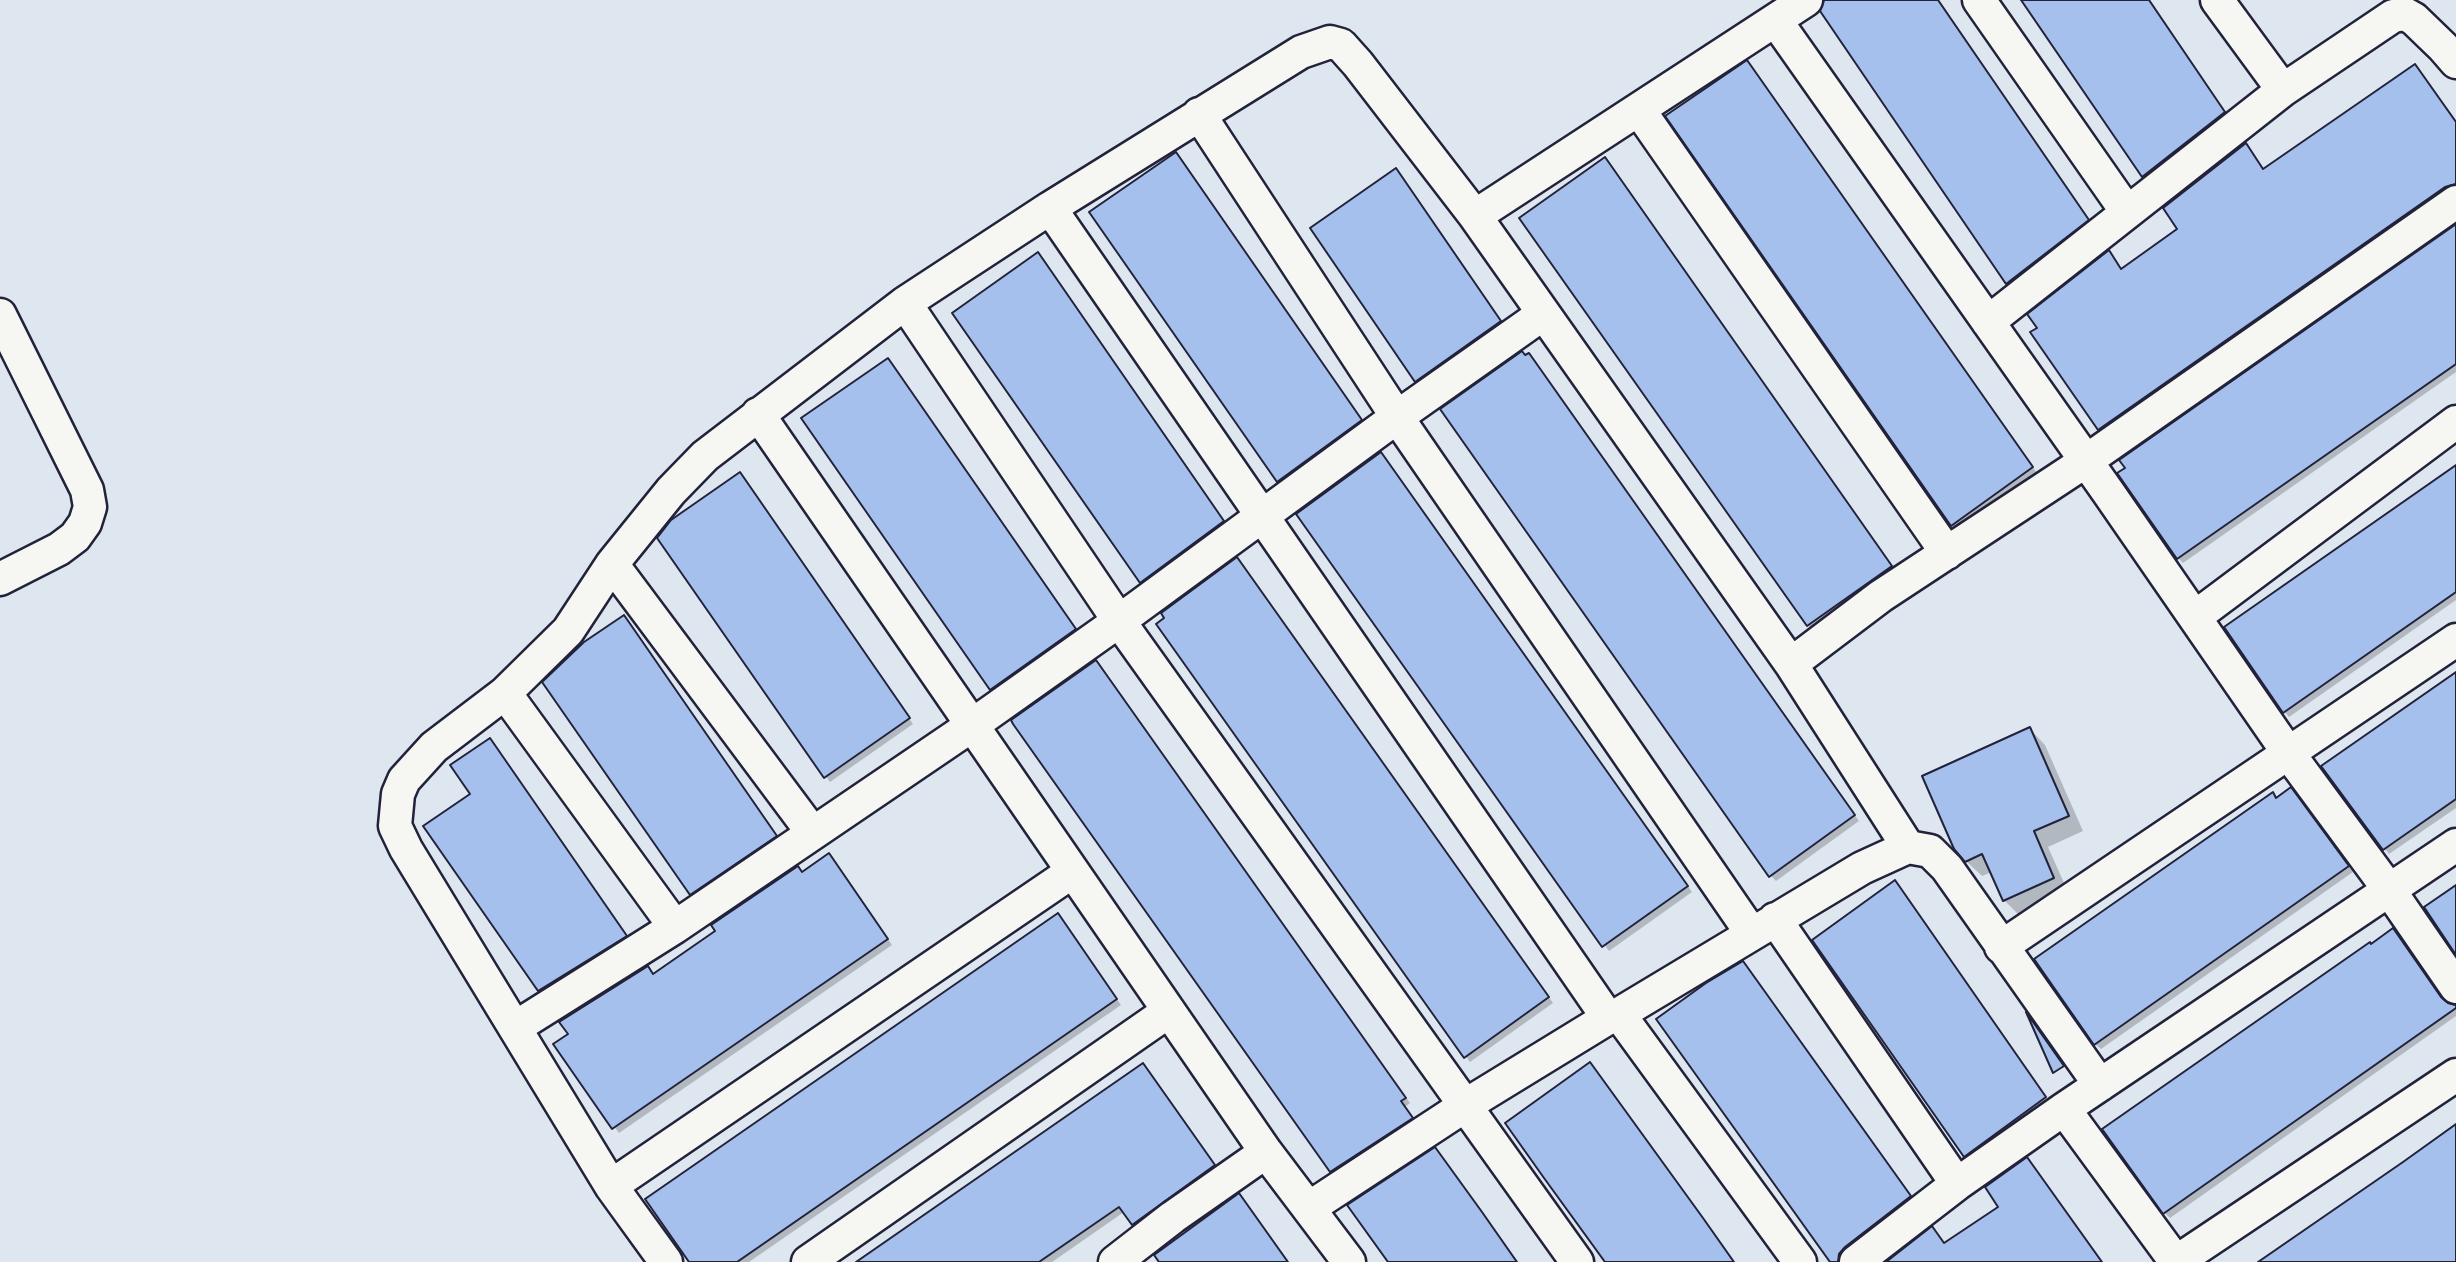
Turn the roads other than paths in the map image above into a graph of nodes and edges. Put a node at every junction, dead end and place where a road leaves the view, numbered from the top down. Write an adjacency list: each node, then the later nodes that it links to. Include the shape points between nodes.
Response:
1 (1806, 0): 4 (street)
2 (1979, 0): 11 (street)
3 (2217, 0): 6 (street)
4 (1776, 21): 7 (street); 16 (street)
5 (2456, 62): 6 (street, via 2426,29 2404,14 2379,24)
6 (2283, 90): 11 (street)
7 (1639, 110): 12 (street); 22 (street)
8 (1199, 114): 10 (street); 12 (street, via 1301,52 1331,42 1341,45); 18 (street)
9 (2456, 201): 20 (street)
10 (1050, 208): 13 (street); 21 (street)
11 (2127, 212): 16 (street)
12 (1475, 216): 15 (street)
13 (905, 303): 17 (street); 26 (street)
14 (0, 314): 24 (street, via 87,490 90,507 75,537)
15 (1543, 314): 18 (street); 28 (street)
16 (1988, 322): 20 (street)
17 (758, 414): 23 (street, via 679,482); 30 (street)
18 (1396, 416): 21 (street); 37 (street)
19 (2456, 422): 25 (street)
20 (2086, 461): 22 (street); 25 (street)
21 (1262, 517): 26 (street); 42 (street)
22 (1947, 553): 28 (street)
23 (612, 564): 29 (street, via 568,631); 32 (street)
24 (0, 579)
25 (2195, 617): 31 (street)
26 (1119, 621): 30 (street); 46 (street)
27 (2456, 640): 31 (street)
28 (1791, 664): 34 (street)
29 (505, 693): 38 (street); 43 (street, via 434,747 404,780 395,826)
30 (971, 726): 32 (street); 35 (street)
31 (2289, 754): 36 (street); 39 (street)
32 (812, 832): 38 (street)
33 (2456, 845): 36 (street)
34 (1908, 847): 37 (street); 39 (street, via 1930,850 1947,868)
35 (1073, 872): 41 (street); 50 (street)
36 (2390, 891): 40 (street); 45 (street)
37 (1764, 926): 42 (street); 49 (street)
38 (675, 927): 43 (street)
39 (2001, 947): 45 (street)
40 (2456, 987)
41 (1169, 1011): 48 (street); 53 (street)
42 (1613, 1016): 46 (street); 57 (street)
43 (516, 1027): 50 (street)
44 (2456, 1075): 59 (street)
45 (2100, 1084): 47 (street)
46 (1466, 1105): 51 (street); 56 (street)
47 (2064, 1109): 49 (street); 59 (street)
48 (1266, 1152): 51 (street); 54 (street)
49 (1957, 1184): 58 (street)
50 (611, 1186): 52 (street)
51 (1309, 1208): 55 (street)
52 (666, 1262)
53 (808, 1262)
54 (1115, 1262)
55 (1349, 1262)
56 (1577, 1262)
57 (1800, 1262)
58 (1856, 1262)
59 (2176, 1262)

